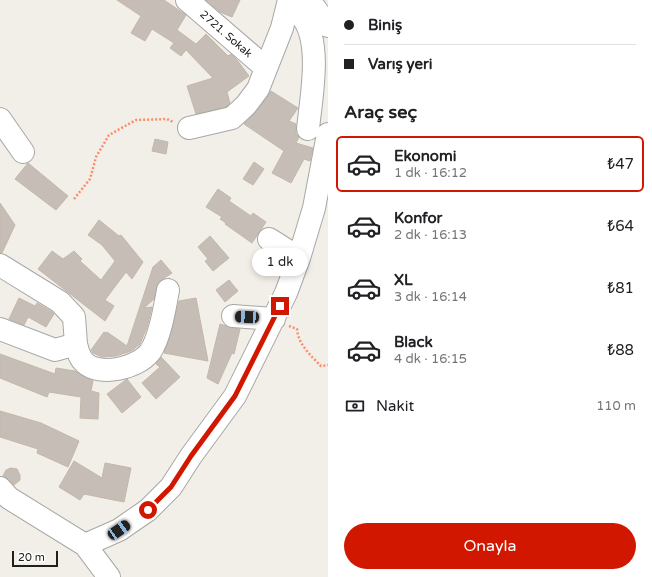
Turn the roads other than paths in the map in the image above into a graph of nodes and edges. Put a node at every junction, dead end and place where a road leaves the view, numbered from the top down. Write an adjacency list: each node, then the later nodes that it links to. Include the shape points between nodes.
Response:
1 (187, 0): 5 (street, 2721. Sokak)
2 (309, 0): 4 (street)
3 (288, 3): 5 (street, via 282,28); 8 (street, via 306,24 314,55)
4 (328, 26)
5 (266, 68): 7 (street, via 258,89 232,118)
6 (0, 119): 9 (street)
7 (189, 128)
8 (318, 131): 11 (street, via 314,208)
9 (23, 152)
10 (269, 239): 11 (street)
11 (299, 258): 15 (street)
12 (0, 265): 17 (street, via 60,302 74,317)
13 (168, 290): 17 (street, via 161,327 150,352 132,366 107,370 91,367 84,363 78,354)
14 (233, 316): 15 (street)
15 (274, 319): 19 (street, via 235,396 171,487 148,510 119,530)
16 (0, 329): 17 (street, via 55,350)
17 (76, 344)
18 (0, 488): 19 (street, via 9,498)
19 (85, 546): 20 (street)
20 (109, 577)

